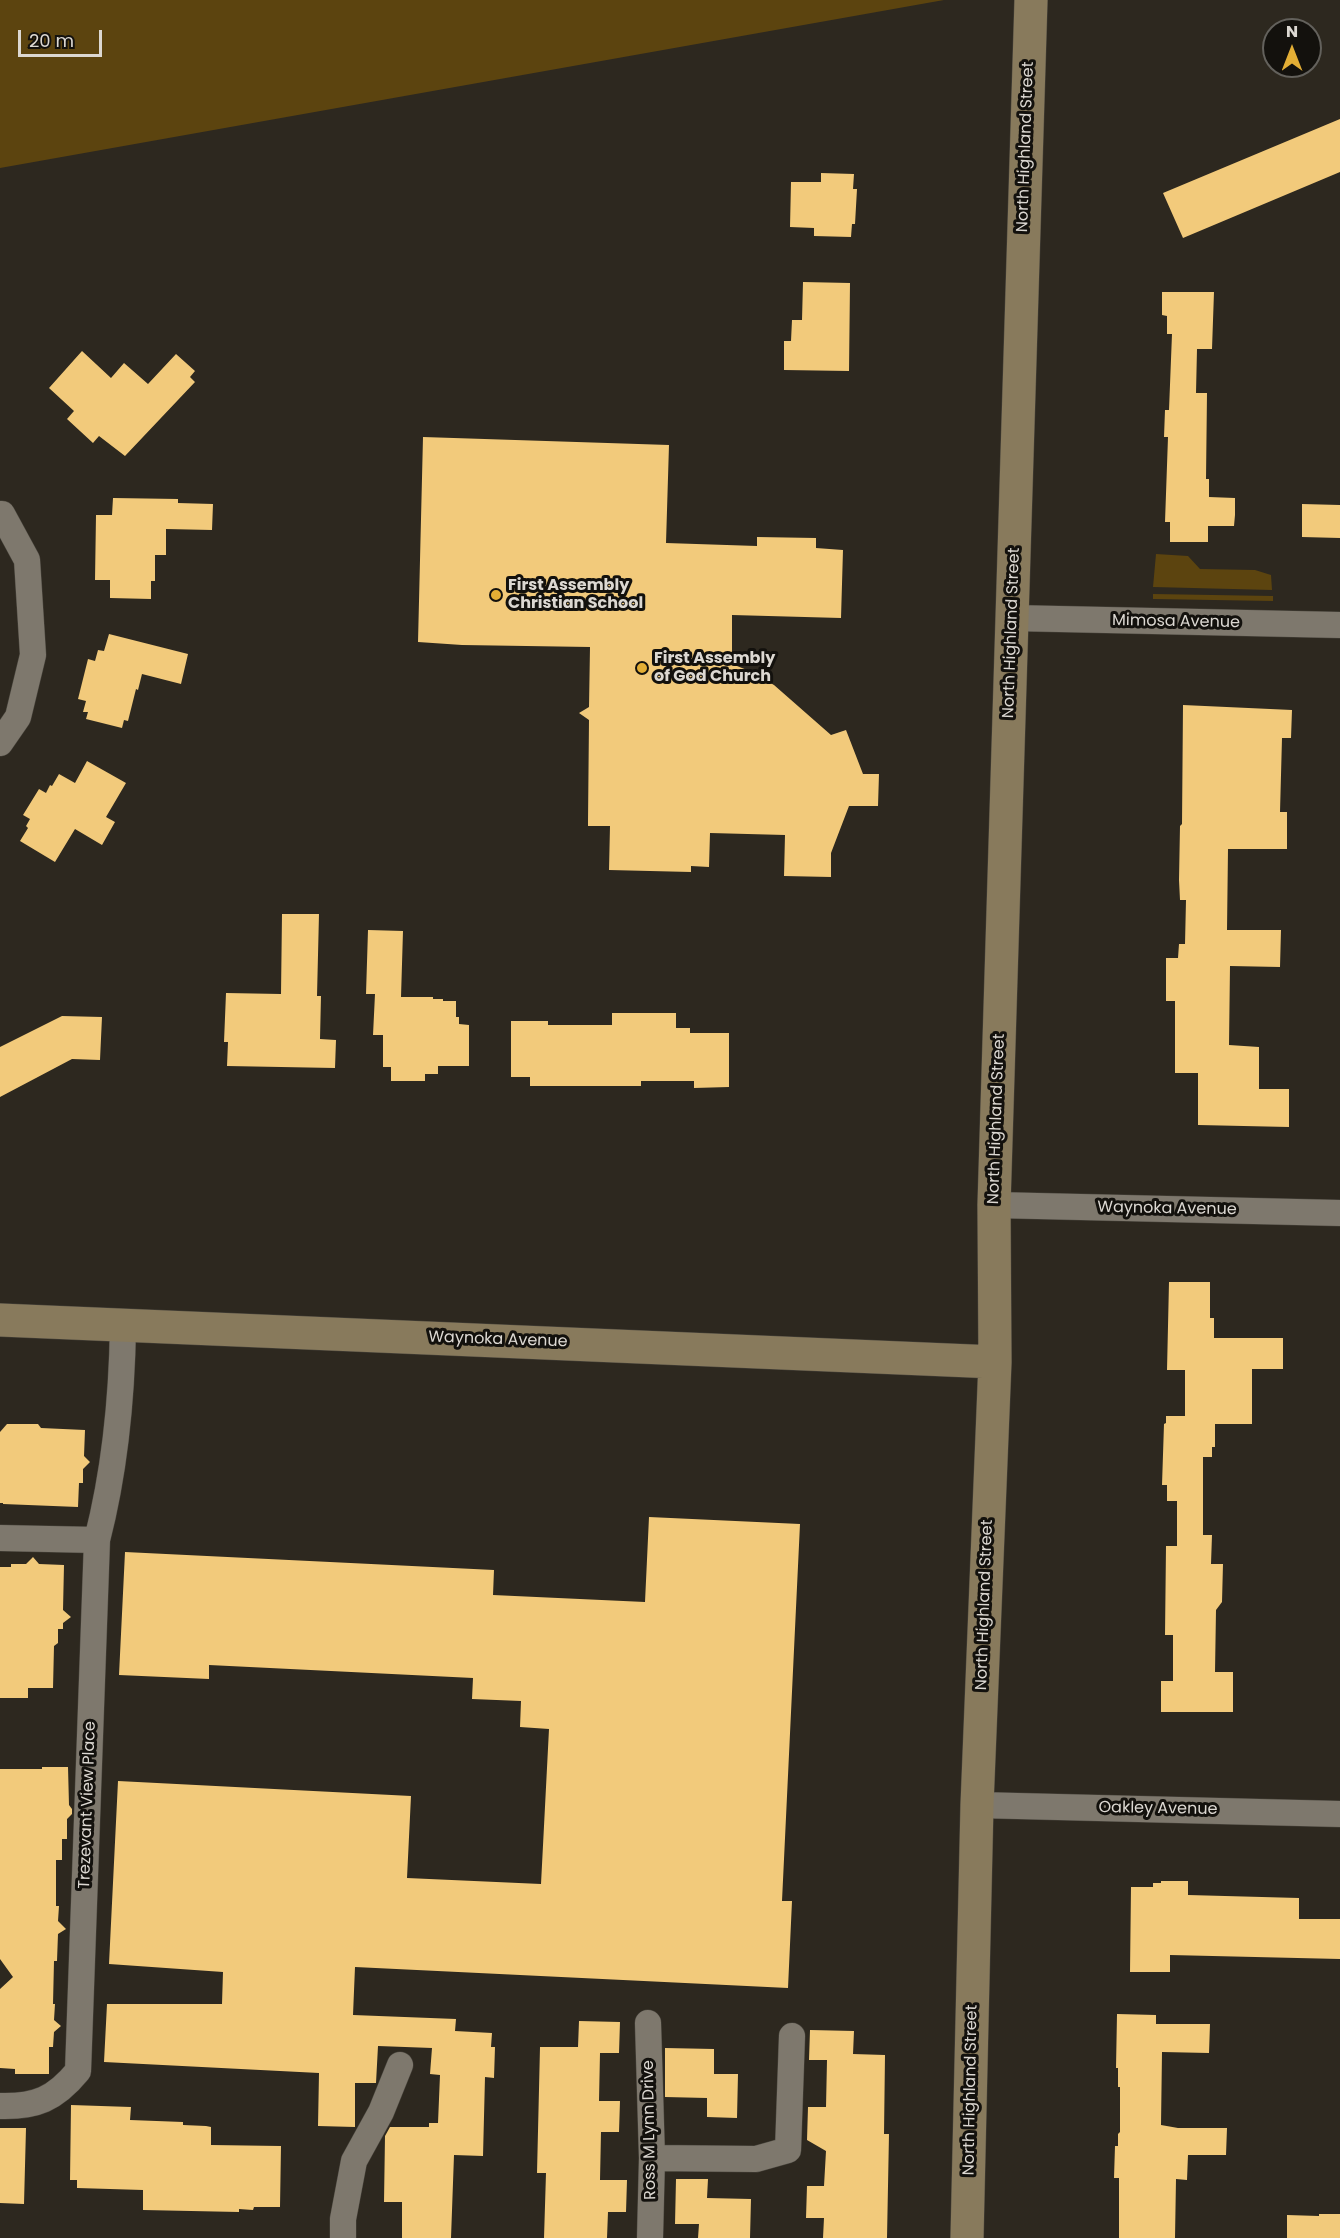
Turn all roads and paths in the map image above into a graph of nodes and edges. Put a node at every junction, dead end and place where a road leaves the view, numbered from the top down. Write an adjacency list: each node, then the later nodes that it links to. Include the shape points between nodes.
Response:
1 (1031, 0): 3 (main road, North Highland Street)
2 (0, 514): 5 (street, via 27,560 33,655 18,717)
3 (1012, 618): 4 (street, Mimosa Avenue); 6 (main road, North Highland Street)
4 (1340, 626)
5 (0, 742)
6 (994, 1205): 7 (street, Waynoka Avenue); 10 (main road, North Highland Street)
7 (1340, 1213)
8 (0, 1320): 9 (main road, Waynoka Avenue)
9 (123, 1325): 10 (main road, Waynoka Avenue); 12 (street, Trezevant View Place, via 118,1421)
10 (995, 1362): 13 (main road, North Highland Street)
11 (0, 1538): 12 (street)
12 (97, 1540): 18 (street, Trezevant View Place, via 78,2071 52,2096 23,2107)
13 (977, 1805): 14 (street, Oakley Avenue); 22 (main road, North Highland Street)
14 (1340, 1814)
15 (648, 2023): 19 (street, Ross M Lynn Drive)
16 (792, 2036): 19 (street, via 788,2150 756,2159)
17 (400, 2065): 20 (street, via 354,2162)
18 (0, 2106)
19 (652, 2158): 21 (street, Ross M Lynn Drive)
20 (343, 2238)
21 (650, 2238)
22 (967, 2238)

